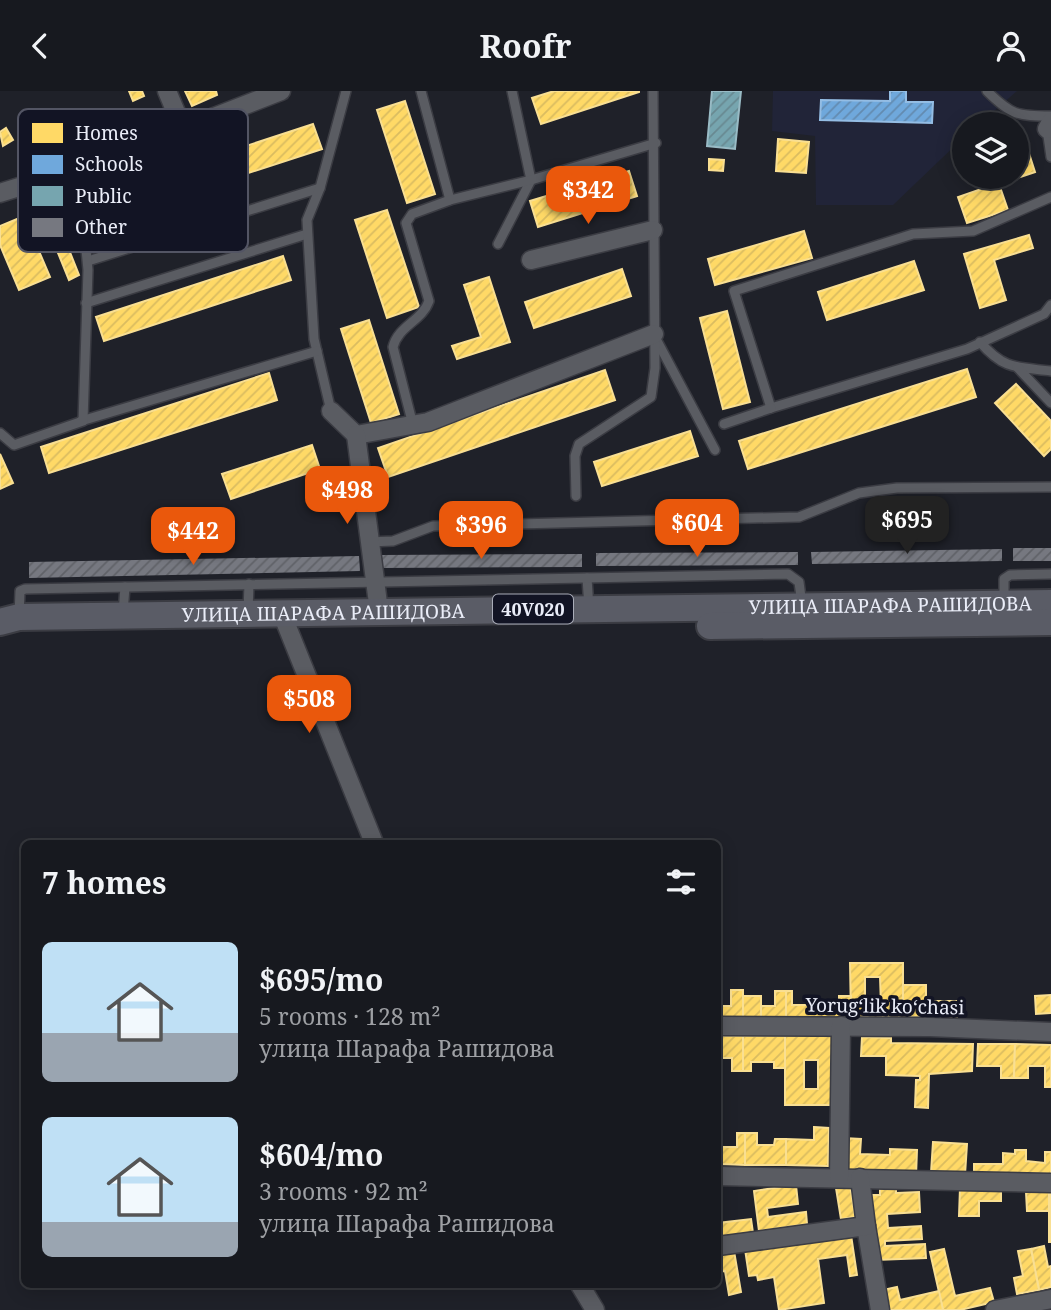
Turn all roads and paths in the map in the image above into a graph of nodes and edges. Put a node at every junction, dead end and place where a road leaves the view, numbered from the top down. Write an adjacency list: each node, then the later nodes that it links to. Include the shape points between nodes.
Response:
1 (167, 91): 8 (street)
2 (281, 91): 9 (street)
3 (346, 91): 15 (lane)
4 (421, 91): 18 (lane)
5 (512, 91): 13 (lane)
6 (653, 91): 11 (lane)
7 (987, 91): 10 (lane, via 1006,110)
8 (175, 109)
9 (235, 109)
10 (1050, 122): 12 (lane)
11 (656, 143): 13 (lane); 20 (lane)
12 (1051, 157)
13 (531, 180): 18 (lane); 22 (lane)
14 (18, 187): 16 (street)
15 (320, 188): 19 (lane); 21 (lane, via 307,220)
16 (0, 193)
17 (1051, 197): 35 (lane, via 973,231 913,234 734,291)
18 (450, 199): 39 (lane, via 412,213 406,223 429,301 425,311 396,335 393,347)
19 (248, 211)
20 (653, 230): 25 (street); 29 (lane)
21 (307, 234): 27 (lane); 31 (lane)
22 (498, 244)
23 (87, 252): 26 (lane)
24 (117, 252): 26 (lane)
25 (531, 260)
26 (88, 261): 27 (lane)
27 (86, 303): 37 (lane, via 83,421)
28 (1051, 305): 30 (lane, via 1044,314)
29 (654, 334): 39 (street); 42 (lane); 44 (lane, via 651,397 579,445)
30 (981, 342): 32 (lane, via 995,360); 35 (lane)
31 (317, 351): 36 (lane); 37 (lane)
32 (1017, 367): 33 (lane); 34 (lane)
33 (1051, 370)
34 (1051, 403)
35 (771, 408): 38 (lane)
36 (331, 411): 41 (street)
37 (79, 422): 40 (lane, via 14,445)
38 (724, 424)
39 (413, 425): 41 (street)
40 (0, 433)
41 (356, 435): 45 (street)
42 (715, 450)
43 (1051, 487): 45 (lane, via 897,488 859,493 799,517 433,526 393,541)
44 (576, 496)
45 (369, 542): 48 (street)
46 (1051, 574): 52 (lane, via 1010,575 1004,579)
47 (587, 578): 48 (lane); 53 (lane); 55 (lane, via 788,574 799,582)
48 (374, 583): 49 (lane); 54 (street)
49 (249, 584): 50 (lane); 56 (lane)
50 (125, 587): 57 (lane); 60 (lane, via 24,589)
51 (1051, 603): 52 (main road, УЛИЦА ШАРАФА РАШИДОВА / 40V020)
52 (1004, 604): 55 (main road, УЛИЦА ШАРАФА РАШИДОВА / 40V020)
53 (589, 609): 54 (main road, УЛИЦА ШАРАФА РАШИДОВА / 40V020); 55 (main road, УЛИЦА ШАРАФА РАШИДОВА / 40V020)
54 (379, 611): 58 (main road, УЛИЦА ШАРАФА РАШИДОВА / 40V020)
55 (813, 613): 58 (main road); 59 (main road)
56 (248, 615): 57 (main road, УЛИЦА ШАРАФА РАШИДОВА / 40V020); 58 (main road, УЛИЦА ШАРАФА РАШИДОВА / 40V020)
57 (123, 616): 60 (main road, УЛИЦА ШАРАФА РАШИДОВА / 40V020)
58 (284, 622): 60 (main road); 61 (street)
59 (1051, 622)
60 (10, 626)
61 (373, 840)
62 (721, 1026): 63 (street, Yorugʻlik koʻchasi)
63 (841, 1026): 64 (street, Yorugʻlik koʻchasi); 66 (street)
64 (1051, 1032)
65 (721, 1176): 66 (street)
66 (839, 1178): 67 (street)
67 (860, 1178): 68 (street); 69 (street)
68 (1051, 1183)
69 (866, 1226): 70 (street); 74 (street)
70 (721, 1246)
71 (582, 1288): 73 (street)
72 (1051, 1299): 75 (street)
73 (595, 1310)
74 (880, 1310)
75 (995, 1310)

